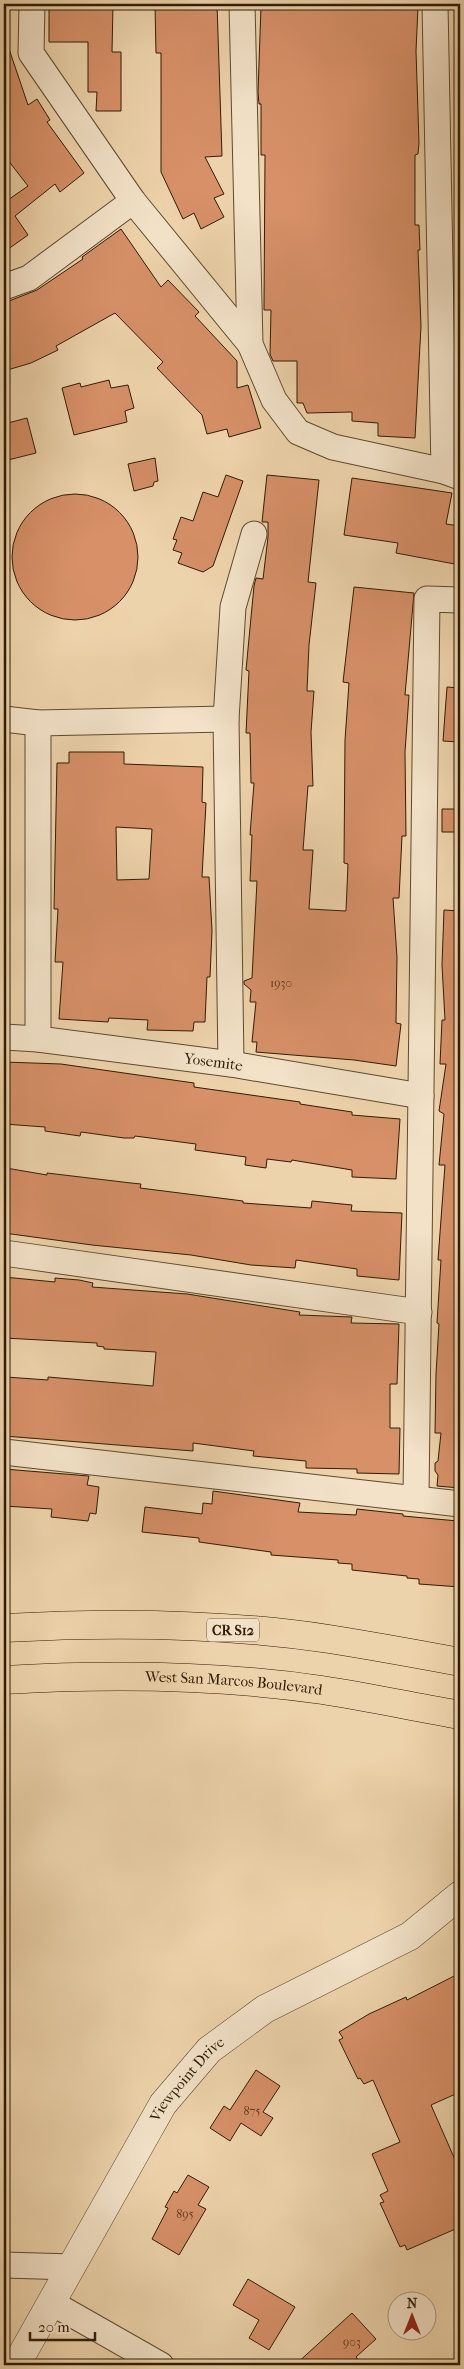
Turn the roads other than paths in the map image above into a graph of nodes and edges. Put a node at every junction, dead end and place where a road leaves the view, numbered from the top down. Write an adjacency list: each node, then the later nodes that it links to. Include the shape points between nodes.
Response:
1 (32, 4): 4 (street, via 31,53)
2 (242, 4): 6 (street)
3 (435, 4): 7 (street)
4 (133, 200): 5 (street, via 29,278); 6 (street)
5 (4, 286)
6 (250, 344): 7 (street, via 274,400 298,432 333,447)
7 (452, 474)
8 (254, 534): 11 (street, via 234,607)
9 (460, 600): 16 (street, via 427,599)
10 (4, 719): 12 (street)
11 (226, 719): 12 (street); 15 (street)
12 (38, 723): 14 (street)
13 (4, 1037): 14 (street, Yosemite)
14 (38, 1039): 15 (street, Yosemite)
15 (231, 1064): 16 (street, Yosemite)
16 (421, 1096): 18 (street)
17 (4, 1253): 18 (street)
18 (419, 1312): 20 (street)
19 (4, 1452): 20 (street)
20 (416, 1498): 21 (street)
21 (460, 1504)
22 (4, 1628): 23 (main road, CR S12, via 63,1625 206,1627 328,1639)
23 (460, 1662)
24 (4, 1680): 25 (main road, West San Marcos Boulevard, via 64,1677 203,1679 321,1690)
25 (460, 1715)
26 (460, 1895): 28 (street, Viewpoint Drive, via 410,1936 265,2009 209,2050 163,2104)
27 (4, 2265): 28 (street)
28 (72, 2267): 29 (street, Viewpoint Drive)
29 (52, 2303): 30 (street, Viewpoint Drive); 31 (street)
30 (16, 2365)
31 (161, 2365)

